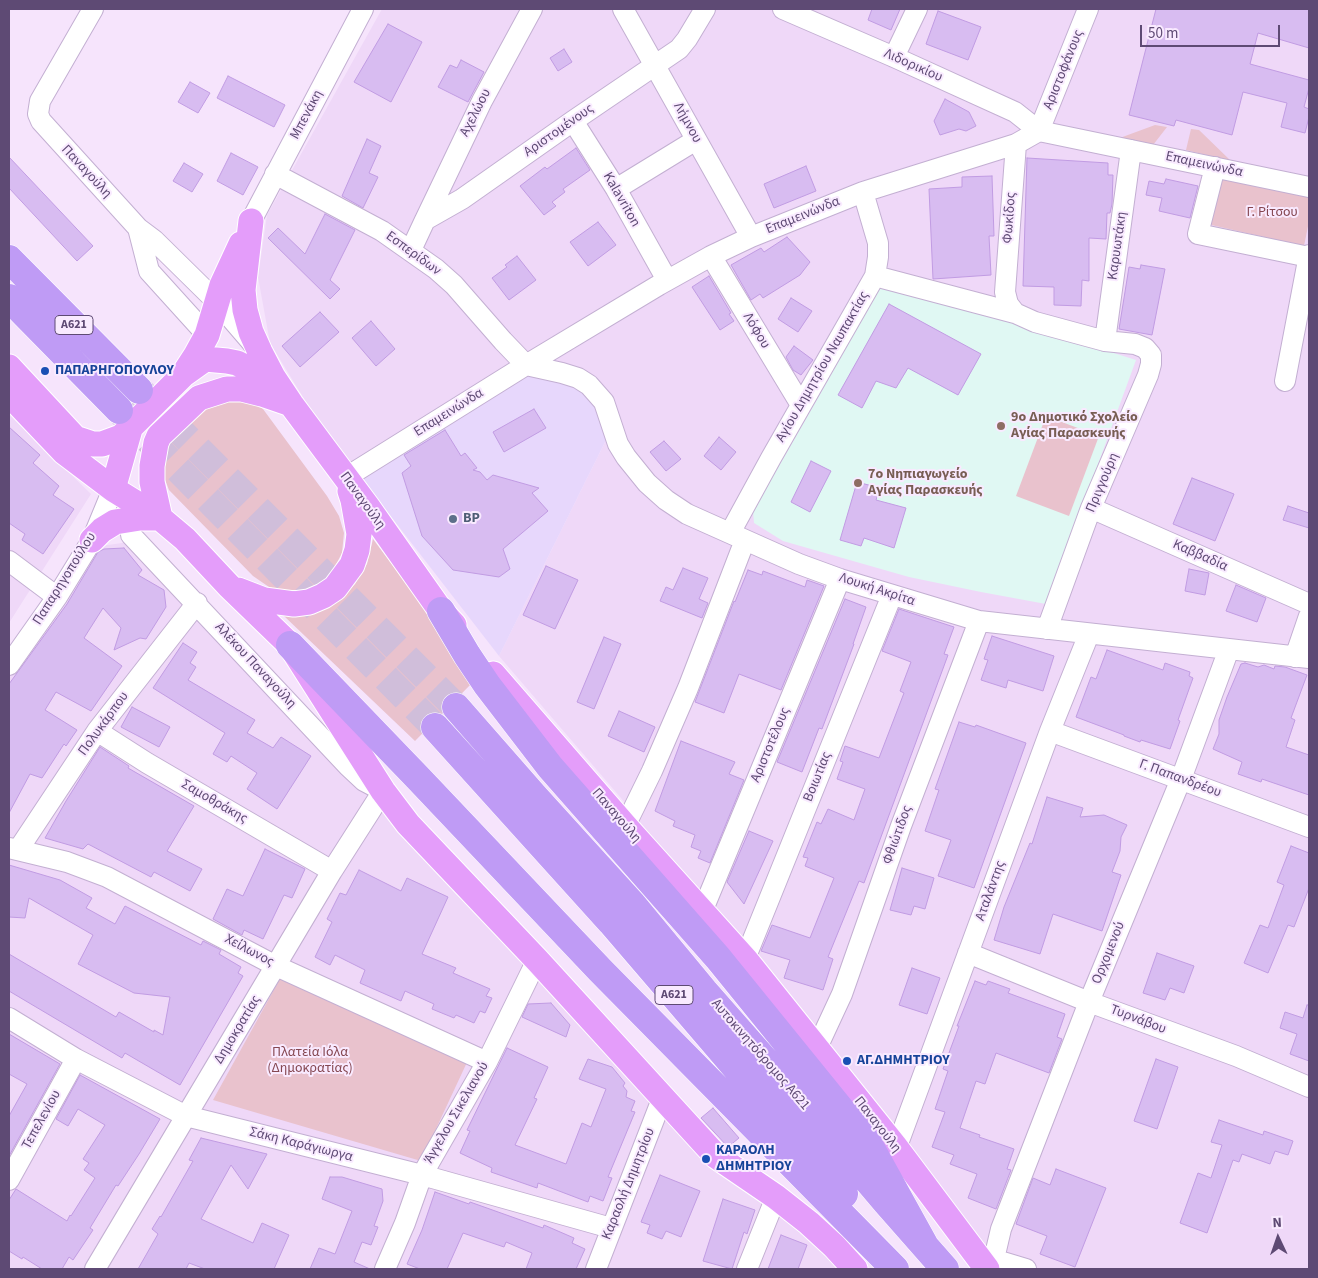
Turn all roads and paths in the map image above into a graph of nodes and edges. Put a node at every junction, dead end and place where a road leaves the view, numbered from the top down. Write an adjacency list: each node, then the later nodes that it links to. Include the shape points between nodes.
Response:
1 (93, 9): 23 (street, Παναγούλη, via 40,101 38,114 46,128)
2 (363, 9): 17 (street, Μπενάκη)
3 (532, 9): 21 (street, Αχελώου, via 482,100)
4 (623, 9): 10 (street, Λήμνου)
5 (705, 9): 10 (street, Αριστομένους, via 679,49)
6 (783, 9): 9 (street, Λιδορικίου)
7 (917, 9): 9 (street)
8 (1088, 9): 12 (street, Αριστοφάνους)
9 (894, 57): 12 (street, Λιδορικίου, via 1015,112)
10 (656, 66): 11 (street, Αριστομένους); 13 (street, Λήμνου)
11 (573, 121): 19 (street, Kalavriton); 21 (street, Αριστομένους, via 462,199)
12 (1039, 131): 14 (street, Επαμεινώνδα); 15 (street, Επαμεινώνδα)
13 (696, 140): 19 (street); 24 (street, Λήμνου)
14 (1016, 144): 20 (street, Επαμεινώνδα); 33 (street, Φωκίδος, via 1005,292)
15 (1130, 150): 16 (street, Επαμεινώνδα); 34 (street, Καρυωτάκη)
16 (1215, 168): 18 (street, Επαμεινώνδα); 27 (street, via 1198,234)
17 (276, 174): 22 (street, Μπενάκη); 25 (street, Εσπερίδων)
18 (1309, 187)
19 (616, 189): 30 (street, Kalavriton)
20 (863, 192): 24 (street, Επαμεινώνδα); 29 (street, Αγίου Δημητρίου Ναυπακτίας, via 878,243)
21 (425, 220): 25 (street)
22 (251, 221): 32 (main road); 36 (main road, Παναγούλη, via 243,290 251,332)
23 (138, 228): 32 (street, Παναγούλη); 35 (street, Παναγούλη, via 148,271)
24 (751, 237): 26 (street, Επαμεινώνδα)
25 (412, 250): 37 (street, Εσπερίδων, via 454,285)
26 (712, 256): 30 (street, Επαμεινώνδα); 44 (street, Λόφου)
27 (1309, 256): 39 (street)
28 (9, 259): 40 (highway, Α621)
29 (874, 276): 33 (street); 44 (street, Αγίου Δημητρίου Ναυπακτίας)
30 (667, 280): 37 (street, Επαμεινώνδα)
31 (9, 298): 45 (highway, Α621)
32 (217, 302): 35 (main road); 36 (street, Παναγούλη)
33 (1015, 313): 34 (street, via 1035,322)
34 (1105, 341): 48 (street, Πριγγούρη, via 1145,348 1151,355 1151,364)
35 (206, 347): 42 (main road); 43 (main road, via 262,377); 45 (main road, via 183,375)
36 (260, 352): 43 (main road, Παναγούλη)
37 (526, 365): 46 (street, Επαμεινώνδα); 51 (street, Λουκή Ακρίτα, via 578,378 589,385 604,402 626,458 647,483 687,514)
38 (9, 367): 45 (main road, via 75,438 102,444 121,437)
39 (1285, 381)
40 (138, 390)
41 (9, 394): 47 (main road, via 64,452)
42 (199, 398): 43 (main road, via 227,389 242,389); 49 (main road, via 159,436 156,443 152,482)
43 (292, 404): 46 (main road, Παναγούλη)
44 (801, 406): 51 (street, Αγίου Δημητρίου Ναυπακτίας)
45 (125, 420): 47 (main road)
46 (345, 478): 55 (main road, via 353,500 357,550 352,565 336,588 316,599 294,604 264,600); 60 (main road, Παναγούλη)
47 (114, 489): 49 (main road); 52 (street, Παπαρηγοπούλου)
48 (1092, 508): 59 (street, Καββαδία); 63 (street, Πριγγούρη)
49 (160, 518): 52 (main road, via 115,522); 55 (main road, via 185,539)
50 (131, 535): 58 (street, Αλέκου Παναγούλη)
51 (738, 537): 54 (street, Λουκή Ακρίτα); 75 (street, Αγίου Δημητρίου Ναυπακτίας, via 677,713)
52 (92, 540): 57 (street, Παπαρηγοπούλου)
53 (9, 560): 57 (street)
54 (840, 579): 56 (street, Λουκή Ακρίτα); 79 (street, Αριστοτέλους)
55 (229, 586): 65 (main road)
56 (892, 595): 62 (street, Λουκή Ακρίτα); 81 (street, Βοιωτίας)
57 (57, 597): 68 (street, Παπαρηγοπούλου)
58 (197, 603): 71 (street, Πολυκάρπου); 74 (street, Αλέκου Παναγούλη, via 348,766 364,781)
59 (1309, 604)
60 (441, 611): 75 (main road, Παναγούλη); 97 (highway, via 487,685 550,767 718,958 868,1143)
61 (1309, 616): 67 (street)
62 (979, 621): 63 (street, Λουκή Ακρίτα); 86 (street, Φθιώτιδος, via 901,826 842,994)
63 (1047, 629): 64 (street, Λουκή Ακρίτα)
64 (1090, 634): 66 (street, Λουκή Ακρίτα); 72 (street, Αταλάντης)
65 (290, 645): 74 (main road); 104 (highway, via 600,970)
66 (1229, 649): 67 (street, Λουκή Ακρίτα); 73 (street, Ορχομενού)
67 (1302, 658)
68 (9, 665)
69 (456, 707): 97 (highway, Αυτοκινητόδρομος Α621 / Α621, via 632,904)
70 (435, 727): 105 (highway, Αυτοκινητόδρομος Α621 / Α621, via 617,929)
71 (97, 731): 77 (street, Πολυκάρπου); 78 (street, Σαμοθράκης)
72 (1050, 731): 73 (street, Γ. Παπανδρέου); 80 (street, Αταλάντης)
73 (1181, 779): 76 (street, Γ. Παπανδρέου); 84 (street, Ορχομενού)
74 (382, 791): 78 (street, Δημοκρατίας); 82 (main road, via 408,824)
75 (625, 826): 79 (main road, Παναγούλη)
76 (1309, 827)
77 (13, 849): 83 (street, Χείλωνος, via 67,862 107,877)
78 (332, 871): 83 (street, Δημοκρατίας)
79 (702, 912): 81 (main road, Παναγούλη)
80 (968, 953): 84 (street, Τυρνάβου); 92 (street, Αταλάντης)
81 (745, 959): 86 (main road, Παναγούλη)
82 (537, 960): 88 (street, Άγγελου Σικελιανού); 90 (main road)
83 (276, 966): 88 (street, Χείλωνος); 91 (street, Δημοκρατίας)
84 (1089, 1002): 89 (street, Τυρνάβου, via 1236,1056); 98 (street, Ορχομενού, via 1001,1229)
85 (9, 1018): 87 (street, Σάκη Καράγιωργα)
86 (816, 1050): 92 (main road, Παναγούλη)
87 (76, 1059): 91 (street, Σάκη Καράγιωργα); 94 (street, Τεπελενίου)
88 (487, 1062): 93 (street, Άγγελου Σικελιανού)
89 (1309, 1087)
90 (662, 1099): 95 (main road, via 716,1156); 96 (street, Καραολή Δημητρίου)
91 (186, 1116): 93 (street, Σάκη Καράγιωργα); 99 (street, Δημοκρατίας)
92 (896, 1149): 98 (main road, Παναγούλη)
93 (422, 1175): 96 (street, Σάκη Καράγιωργα); 100 (street, Άγγελου Σικελιανού)
94 (9, 1180)
95 (776, 1197): 102 (street); 103 (main road, via 809,1223)
96 (611, 1228): 101 (street, Καραολή Δημητρίου)
97 (925, 1246): 106 (highway, Αυτοκινητόδρομος Α621 / Α621)
98 (985, 1260): 107 (street)
99 (95, 1269)
100 (385, 1269)
101 (596, 1269)
102 (747, 1269)
103 (855, 1269)
104 (895, 1269)
105 (907, 1269)
106 (945, 1269)
107 (1026, 1269)

